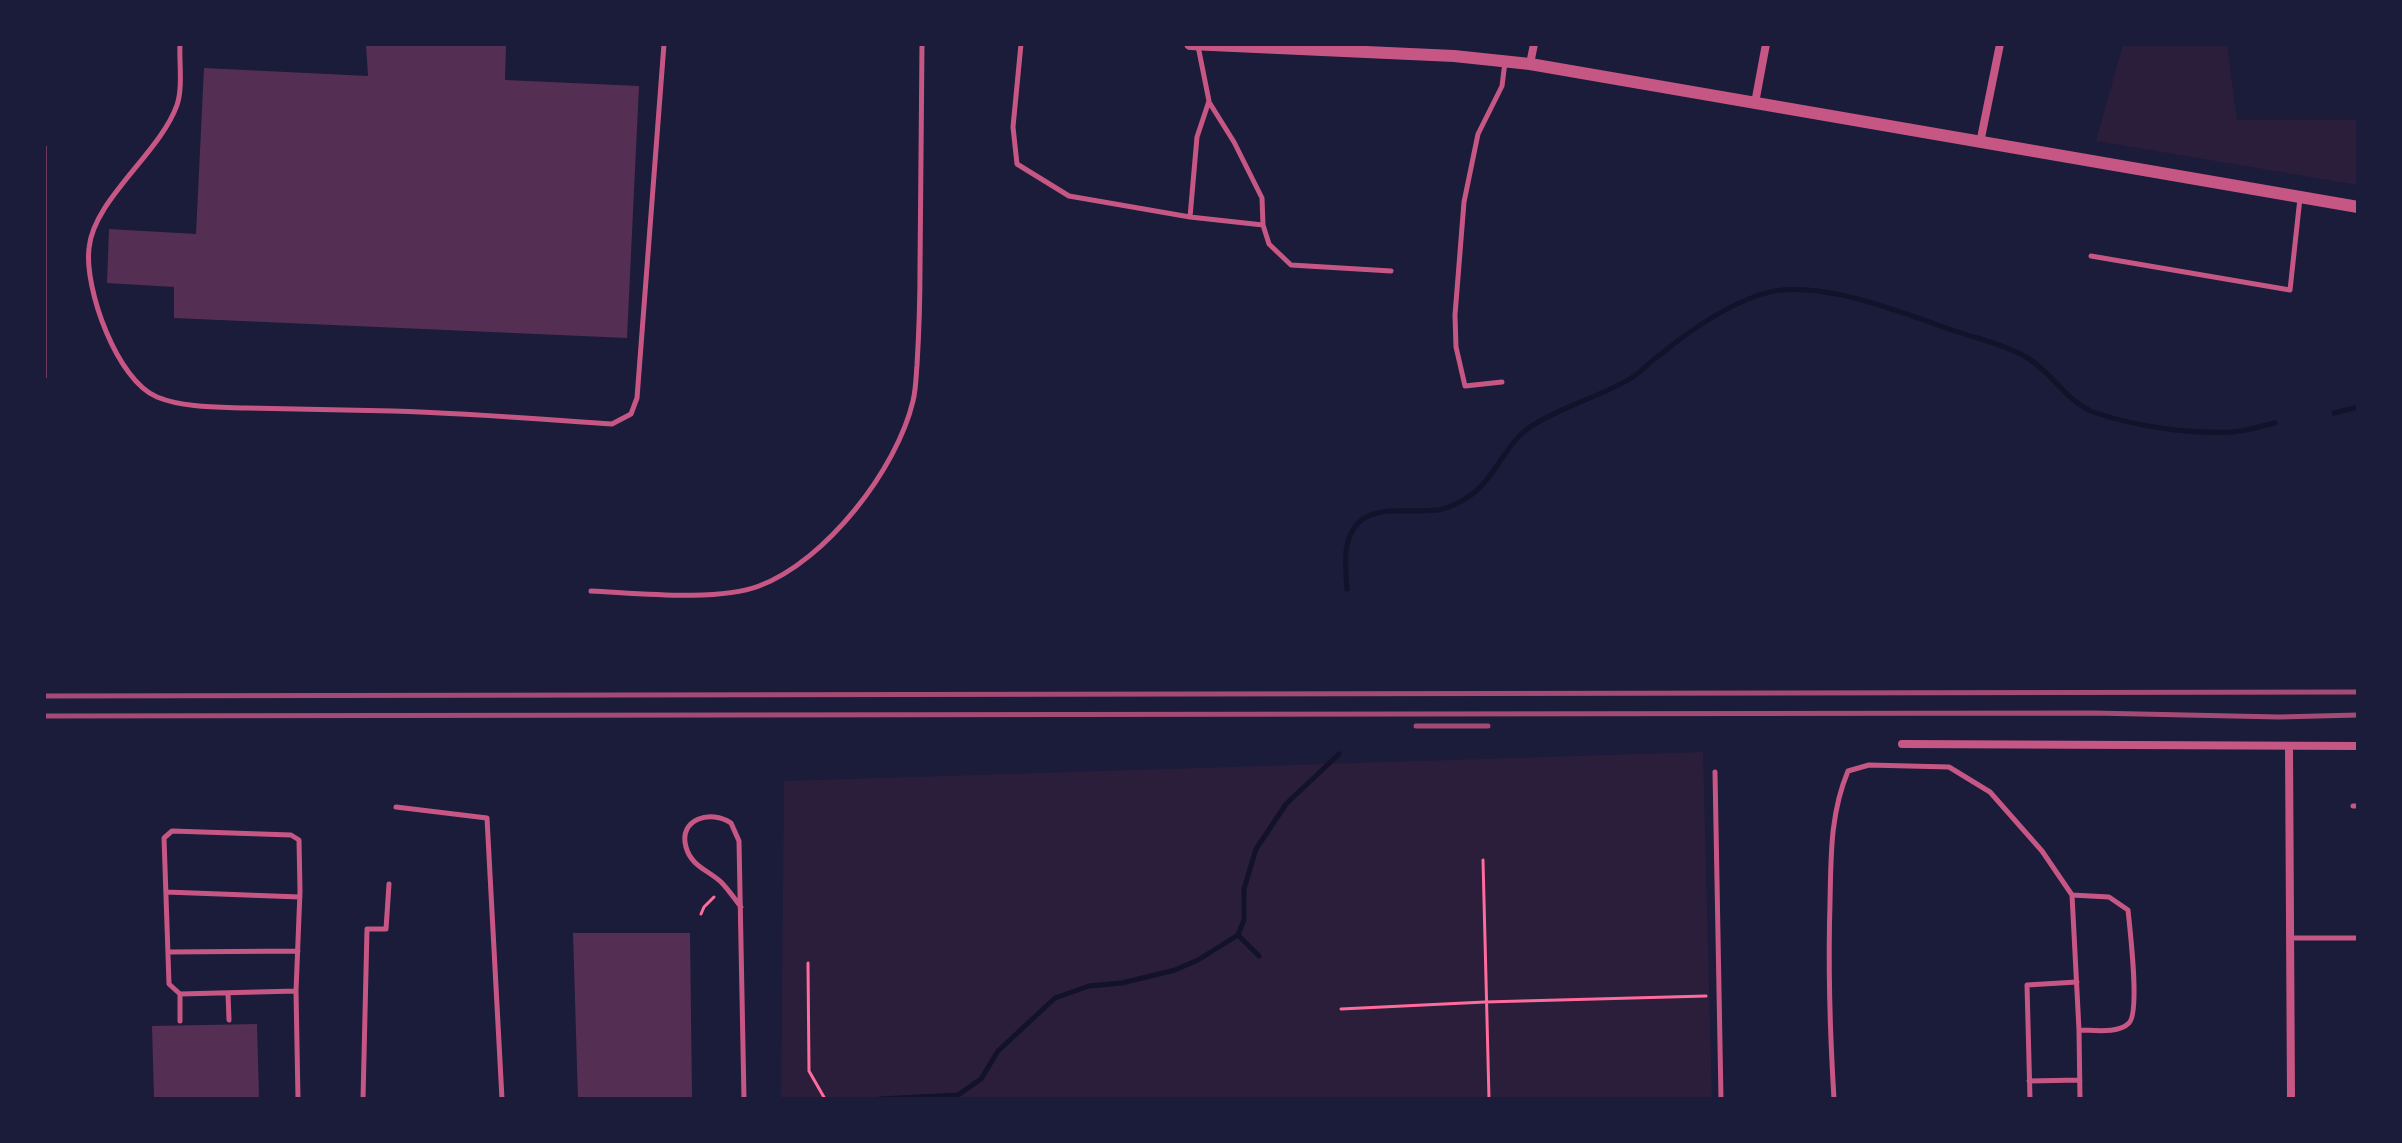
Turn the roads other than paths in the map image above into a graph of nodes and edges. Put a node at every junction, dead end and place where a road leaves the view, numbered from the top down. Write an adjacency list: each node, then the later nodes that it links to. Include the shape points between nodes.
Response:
1 (180, 44): 2 (lane, via 178,103 157,142 93,228 88,250 104,330 141,386 155,397 201,406 612,424 631,414 637,398)
2 (664, 44)
3 (922, 44): 26 (lane, via 920,322 914,400 900,439 859,506 798,563 759,586 677,595)
4 (1021, 44): 20 (lane, via 1013,127 1017,164 1069,196)
5 (1190, 44): 6 (street)
6 (1198, 44): 10 (street); 14 (lane)
7 (1534, 44): 13 (street)
8 (1766, 44): 15 (street)
9 (2000, 44): 16 (street)
10 (1346, 48): 11 (street)
11 (1432, 50): 12 (street)
12 (1505, 61): 13 (street); 25 (lane, via 1502,86 1470,164 1455,315 1465,386)
13 (1530, 64): 15 (street)
14 (1209, 101): 20 (lane, via 1197,137); 21 (lane, via 1262,198)
15 (1755, 103): 16 (street)
16 (1980, 143): 18 (street)
17 (44, 147): 24 (lane)
18 (2300, 197): 19 (street); 22 (lane, via 2290,290)
19 (2358, 207)
20 (1190, 217): 21 (lane)
21 (1263, 225): 23 (lane, via 1269,244 1291,265)
22 (2091, 256)
23 (1391, 271)
24 (44, 377)
25 (1502, 382)
26 (591, 591)
27 (1902, 744): 28 (street)
28 (2289, 746): 29 (street); 37 (street)
29 (2358, 746)
30 (1715, 772): 54 (lane)
31 (396, 807): 52 (lane, via 487,818)
32 (389, 884): 51 (lane, via 386,929 367,929)
33 (166, 892): 35 (lane); 35 (lane, via 164,838 172,831 291,835 299,840); 40 (lane)
34 (2072, 895): 41 (lane); 47 (lane, via 2109,897 2128,910 2135,1012 2119,1029); 55 (lane, via 1990,792 1949,767 1869,765 1848,771 1832,827)
35 (300, 897): 39 (lane)
36 (741, 907): 36 (lane, via 737,831 723,817 704,816 689,828 685,846 694,862 719,880); 53 (lane)
37 (2290, 938): 38 (lane); 58 (street)
38 (2358, 938)
39 (298, 951): 40 (lane); 42 (lane)
40 (168, 952): 44 (lane, via 169,984)
41 (2077, 982): 47 (lane); 49 (lane, via 2027,985)
42 (296, 991): 43 (lane); 50 (lane)
43 (228, 993): 44 (lane); 45 (lane)
44 (180, 994): 46 (lane)
45 (229, 1020)
46 (180, 1021)
47 (2079, 1030): 48 (lane)
48 (2080, 1080): 49 (lane); 57 (lane)
49 (2029, 1081): 56 (lane)
50 (298, 1099)
51 (363, 1099)
52 (502, 1099)
53 (744, 1099)
54 (1721, 1099)
55 (1834, 1099)
56 (2030, 1099)
57 (2080, 1099)
58 (2291, 1099)

